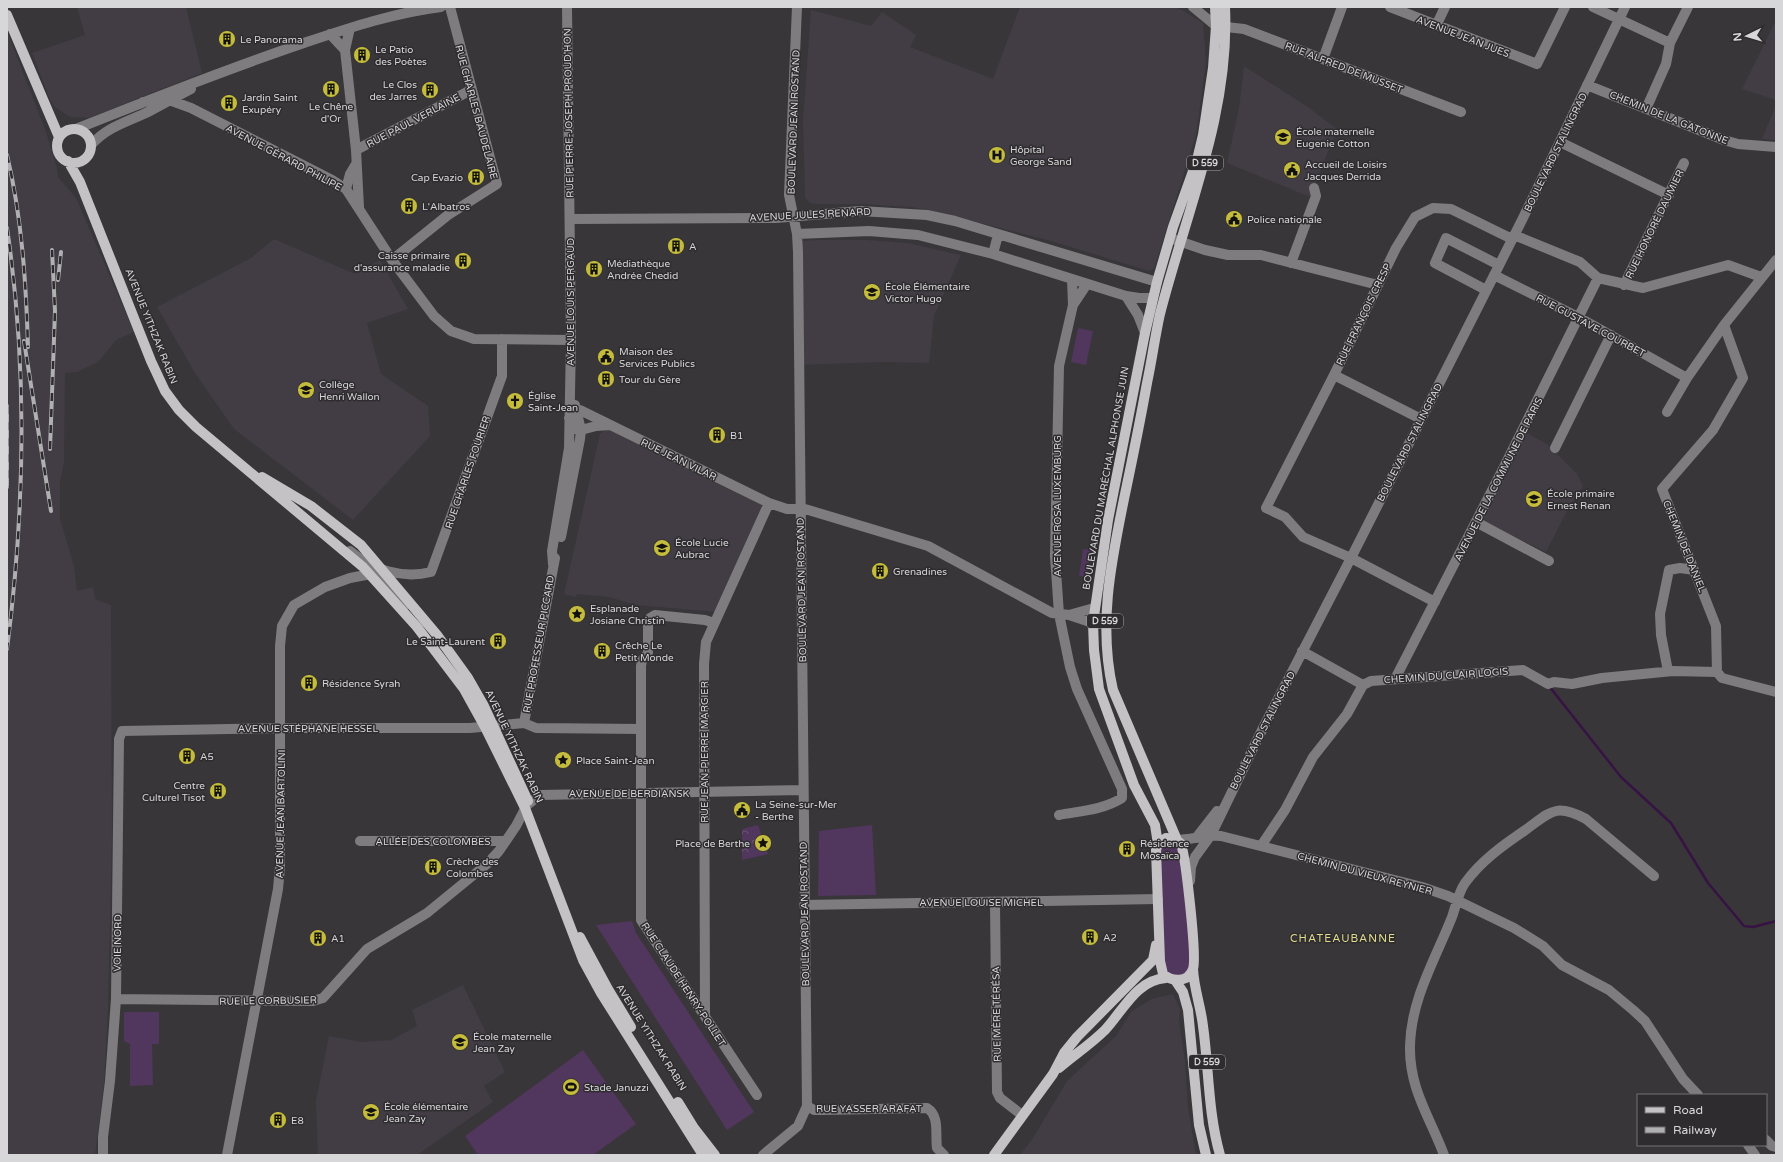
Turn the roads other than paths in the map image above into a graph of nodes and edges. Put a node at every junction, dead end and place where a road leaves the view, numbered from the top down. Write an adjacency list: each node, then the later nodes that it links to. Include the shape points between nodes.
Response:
1 (441, 7): 15 (street)
2 (450, 7): 28 (street, RUE CHARLES BAUDELAIRE)
3 (567, 7): 54 (street, RUE PIERRE-JOSEPH PROUD'HON)
4 (797, 7): 53 (street, BOULEVARD JEAN ROSTAND, via 789,195)
5 (1193, 7): 18 (street)
6 (1215, 7): 18 (main road, BOULEVARD DU MARÉCHAL ALPHONSE JUIN / D 559)
7 (1224, 7): 18 (main road, BOULEVARD DU MARÉCHAL ALPHONSE JUIN / D 559)
8 (1342, 7): 24 (street)
9 (1390, 7): 19 (street, AVENUE JEAN JUES)
10 (1445, 7): 19 (street)
11 (1565, 7): 19 (street, AVENUE JEAN JUES, via 1537,64)
12 (1593, 7): 17 (street)
13 (1625, 7): 17 (street, BOULEVARD STALINGRAD)
14 (1688, 7): 22 (street)
15 (388, 11): 20 (street)
16 (7, 15): 34 (main road, via 41,97)
17 (1618, 20): 22 (street); 26 (street, BOULEVARD STALINGRAD)
18 (1221, 26): 24 (street, RUE ALFRED DE MUSSET, via 1244,29); 58 (main road, BOULEVARD DU MARÉCHAL ALPHONSE JUIN / D 559, via 1203,134); 59 (main road, BOULEVARD DU MARÉCHAL ALPHONSE JUIN / D 559, via 1218,101 1212,136)
19 (1436, 26)
20 (350, 28): 21 (street); 23 (street)
21 (330, 34): 23 (street); 25 (street)
22 (1670, 43): 32 (street, via 1666,64)
23 (345, 50): 40 (street)
24 (1323, 58): 33 (street, RUE ALFRED DE MUSSET)
25 (206, 78): 27 (street); 30 (street)
26 (1588, 85): 32 (street, CHEMIN DE LA GATONNE); 37 (street, BOULEVARD STALINGRAD)
27 (192, 88): 29 (street); 31 (street)
28 (471, 90): 40 (street, RUE PAUL VERLAINE); 61 (street, RUE CHARLES BAUDELAIRE, via 497,184 448,215)
29 (169, 100): 30 (street); 31 (street, AVENUE GÉRARD PHILIPE); 38 (street, via 100,134)
30 (143, 102): 35 (street)
31 (191, 108): 46 (street, AVENUE GÉRARD PHILIPE)
32 (1646, 109): 39 (street, CHEMIN DE LA GATONNE, via 1724,140 1738,144)
33 (1461, 112)
34 (51, 114): 35 (main road); 36 (main road)
35 (74, 129): 36 (main road, via 62,133); 38 (main road, via 86,134)
36 (59, 137): 42 (main road, via 57,148)
37 (1560, 142): 51 (street); 57 (street, BOULEVARD STALINGRAD)
38 (91, 145): 41 (main road)
39 (1776, 147)
40 (356, 150): 44 (street)
41 (83, 160): 42 (main road); 47 (main road, AVENUE YITHZAK RABIN)
42 (68, 161): 47 (main road, AVENUE YITHZAK RABIN)
43 (1684, 163): 51 (street, RUE HONORÉ DAUMIER)
44 (356, 164): 45 (street); 48 (street)
45 (350, 174): 46 (street); 50 (street)
46 (332, 180): 50 (street, AVENUE GÉRARD PHILIPE)
47 (80, 182): 95 (main road, AVENUE YITHZAK RABIN, via 165,391 196,427)
48 (358, 183): 50 (street); 52 (street)
49 (1314, 188): 63 (street, via 1316,196)
50 (348, 192): 52 (street, AVENUE GÉRARD PHILIPE)
51 (1669, 195): 72 (street, RUE HONORÉ DAUMIER)
52 (359, 207): 61 (street, AVENUE GÉRARD PHILIPE)
53 (794, 216): 54 (street, AVENUE JULES RENARD); 55 (street, BOULEVARD JEAN ROSTAND); 56 (street, AVENUE JULES RENARD, via 860,210 892,211 955,221)
54 (570, 219): 84 (street, AVENUE LOUIS PERGAUD)
55 (797, 234): 60 (street, AVENUE JULES RENARD, via 869,231 907,233); 97 (street, BOULEVARD JEAN ROSTAND)
56 (998, 235): 60 (street); 69 (street, AVENUE JULES RENARD)
57 (1513, 237): 64 (street, BOULEVARD STALINGRAD); 67 (street, RUE FRANÇOIS CRESP, via 1580,262); 71 (street, RUE FRANÇOIS CRESP, via 1451,209 1433,208 1415,217 1396,247)
58 (1170, 238): 59 (street); 69 (main road, BOULEVARD DU MARÉCHAL ALPHONSE JUIN / D 559)
59 (1182, 242): 63 (street, via 1228,255 1261,255); 73 (main road, BOULEVARD DU MARÉCHAL ALPHONSE JUIN / D 559)
60 (992, 254): 68 (street, AVENUE JULES RENARD)
61 (392, 260): 83 (street, AVENUE GÉRARD PHILIPE, via 434,316 451,331 474,339)
62 (1776, 260): 66 (street)
63 (1291, 263): 71 (street)
64 (1499, 265): 65 (street, BOULEVARD STALINGRAD); 74 (street, via 1446,238 1434,263)
65 (1494, 275): 74 (street, BOULEVARD STALINGRAD); 79 (street, RUE GUSTAVE COURBET)
66 (1761, 277): 72 (street, via 1728,265 1643,288); 80 (street)
67 (1598, 278): 72 (street); 79 (street, AVENUE DE LA COMMUNE DE PARIS)
68 (1072, 279): 70 (street, AVENUE JULES RENARD); 77 (street, AVENUE ROSA LUXEMBURG)
69 (1157, 282): 75 (main road, BOULEVARD DU MARÉCHAL ALPHONSE JUIN / D 559)
70 (1087, 284): 76 (street, AVENUE JULES RENARD); 77 (street, AVENUE ROSA LUXEMBURG)
71 (1378, 285): 85 (street, RUE FRANÇOIS CRESP)
72 (1624, 285)
73 (1169, 286): 75 (main road); 78 (main road, BOULEVARD DU MARÉCHAL ALPHONSE JUIN / D 559)
74 (1486, 290): 90 (street, BOULEVARD STALINGRAD)
75 (1156, 295): 76 (street, AVENUE JULES RENARD, via 1139,298); 78 (main road, BOULEVARD DU MARÉCHAL ALPHONSE JUIN); 81 (main road, BOULEVARD DU MARÉCHAL ALPHONSE JUIN / D 559)
76 (1126, 296): 81 (street)
77 (1073, 305): 111 (street, AVENUE ROSA LUXEMBURG, via 1059,366 1055,556)
78 (1160, 314): 133 (main road, BOULEVARD DU MARÉCHAL ALPHONSE JUIN / D 559, via 1115,546 1105,626 1110,679 1118,704)
79 (1580, 318): 82 (street, RUE GUSTAVE COURBET); 99 (street, AVENUE DE LA COMMUNE DE PARIS)
80 (1724, 325): 86 (street); 105 (street, CHEMIN DE DANIEL, via 1743,378 1714,430 1662,489)
81 (1145, 333): 110 (main road, BOULEVARD DU MARÉCHAL ALPHONSE JUIN / D 559, via 1108,520)
82 (1611, 335): 86 (street, RUE GUSTAVE COURBET); 94 (street)
83 (502, 339): 84 (street, AVENUE GÉRARD PHILIPE); 106 (street, RUE CHARLES FOURIER, via 502,376 431,572)
84 (571, 340): 87 (street, AVENUE LOUIS PERGAUD)
85 (1334, 375): 90 (street); 100 (street, RUE FRANÇOIS CRESP, via 1266,508 1285,517 1303,537)
86 (1687, 378): 89 (street)
87 (570, 386): 88 (street, AVENUE LOUIS PERGAUD); 91 (street, AVENUE LOUIS PERGAUD)
88 (576, 410): 91 (street); 92 (street, RUE JEAN VILAR); 93 (street, AVENUE LOUIS PERGAUD)
89 (1667, 412)
90 (1420, 419): 100 (street, BOULEVARD STALINGRAD)
91 (570, 420): 93 (street); 102 (street, RUE PROFESSEUR PICCARD, via 567,471 552,551)
92 (610, 425): 93 (street); 96 (street, RUE JEAN VILAR)
93 (581, 430): 102 (street, RUE PROFESSEUR PICCARD)
94 (1554, 448)
95 (251, 472): 98 (main road, AVENUE YITHZAK RABIN); 104 (main road, AVENUE YITHZAK RABIN, via 269,480 330,519 361,545)
96 (769, 503): 97 (street, RUE JEAN VILAR); 112 (street, RUE JEAN-PIERRE MARGIER)
97 (803, 509): 111 (street, RUE JEAN VILAR, via 928,546 1045,610); 125 (street, BOULEVARD JEAN ROSTAND)
98 (299, 513): 103 (main road, AVENUE YITHZAK RABIN); 104 (street)
99 (1476, 522): 101 (street); 109 (street, AVENUE DE LA COMMUNE DE PARIS)
100 (1351, 558): 109 (street); 114 (street, BOULEVARD STALINGRAD)
101 (1549, 561)
102 (553, 564): 120 (street, RUE PROFESSEUR PICCARD)
103 (363, 567): 104 (main road, AVENUE YITHZAK RABIN); 107 (street)
104 (374, 568): 106 (street, RUE CHARLES FOURIER); 107 (street); 108 (main road, AVENUE YITHZAK RABIN); 108 (main road, AVENUE YITHZAK RABIN)
105 (1694, 570): 115 (street, via 1669,570 1660,614); 116 (street, CHEMIN DE DANIEL, via 1716,626)
106 (398, 574): 108 (street)
107 (350, 578): 122 (street, AVENUE JEAN BARTOLINI, via 325,587 294,605 287,616 280,646)
108 (392, 591): 121 (main road, AVENUE YITHZAK RABIN); 121 (main road, AVENUE YITHZAK RABIN, via 428,626 468,678)
109 (1434, 602): 117 (street, AVENUE DE LA COMMUNE DE PARIS)
110 (1094, 608): 111 (street); 113 (main road, BOULEVARD DU MARÉCHAL ALPHONSE JUIN / D 559)
111 (1064, 615): 113 (street, RUE JEAN VILAR); 130 (street, AVENUE ROSA LUXEMBURG, via 1070,667 1077,689 1122,789 1122,798 1094,809)
112 (714, 623): 123 (street, RUE CLAUDE HENRY-POLLET, via 655,615 650,618 648,653 641,666); 126 (street, RUE JEAN-PIERRE MARGIER, via 706,642 704,664)
113 (1093, 623): 136 (main road, BOULEVARD DU MARÉCHAL ALPHONSE JUIN / D 559, via 1099,689 1134,785 1155,825)
114 (1302, 651): 118 (street); 128 (street, BOULEVARD STALINGRAD)
115 (1668, 671): 116 (street, CHEMIN DU CLAIR LOGIS); 117 (street, CHEMIN DU CLAIR LOGIS, via 1572,684 1548,684 1522,670)
116 (1717, 672): 119 (street, via 1722,678)
117 (1395, 679): 118 (street, CHEMIN DU CLAIR LOGIS, via 1371,681)
118 (1364, 685): 137 (street, via 1347,714 1313,757 1285,810)
119 (1776, 692)
120 (524, 723): 121 (street, AVENUE STÉPHANE HESSEL); 123 (street, via 536,728)
121 (490, 726): 122 (street, AVENUE STÉPHANE HESSEL); 129 (main road, AVENUE YITHZAK RABIN)
122 (281, 728): 124 (street, AVENUE STÉPHANE HESSEL); 148 (street, AVENUE JEAN BARTOLINI, via 280,867)
123 (641, 729): 127 (street, RUE CLAUDE HENRY-POLLET)
124 (123, 731): 147 (street, VOIE NORD, via 119,739)
125 (802, 790): 126 (street, AVENUE DE BERDIANSK); 142 (street, BOULEVARD JEAN ROSTAND)
126 (704, 792): 127 (street, AVENUE DE BERDIANSK); 149 (street, RUE JEAN-PIERRE MARGIER)
127 (641, 793): 129 (street, AVENUE DE BERDIANSK, via 540,794); 149 (street, RUE CLAUDE HENRY-POLLET, via 641,920)
128 (1229, 797): 131 (street, BOULEVARD STALINGRAD); 132 (street, BOULEVARD STALINGRAD)
129 (527, 805): 135 (street, RUE LE CORBUSIER); 158 (main road, AVENUE YITHZAK RABIN, via 586,966); 161 (main road, AVENUE YITHZAK RABIN, via 593,963 694,1128)
130 (1059, 815)
131 (1210, 835): 132 (street, CHEMIN DU VIEUX REYNIER); 137 (street, CHEMIN DU VIEUX REYNIER); 143 (street, BOULEVARD STALINGRAD, via 1191,867)
132 (1196, 838): 133 (street)
133 (1177, 840): 136 (main road, via 1166,838); 143 (main road, BOULEVARD DU MARÉCHAL ALPHONSE JUIN, via 1183,850)
134 (360, 841): 135 (street, ALLÉE DES COLOMBES)
135 (506, 841): 148 (street, RUE LE CORBUSIER, via 487,864 427,913 367,949 323,998 317,1001)
136 (1158, 844): 139 (main road, BOULEVARD DU MARÉCHAL ALPHONSE JUIN)
137 (1261, 846): 140 (street, CHEMIN DU VIEUX REYNIER, via 1407,883)
138 (1654, 876): 140 (street, via 1586,819 1573,812 1560,810 1548,814 1496,851 1465,883)
139 (1158, 899): 141 (street, AVENUE LOUISE MICHEL); 144 (main road, BOULEVARD DU MARÉCHAL ALPHONSE JUIN)
140 (1457, 901): 151 (street, CHEMIN DU VIEUX REYNIER, via 1514,928 1543,946 1562,965 1609,990 1645,1021); 167 (street, via 1414,1010 1410,1047 1412,1078 1417,1096)
141 (995, 902): 142 (street, AVENUE LOUISE MICHEL); 154 (street, RUE MÈRE TÉRÉSA, via 997,1092 1000,1098)
142 (804, 905): 153 (street, BOULEVARD JEAN ROSTAND)
143 (1189, 907): 145 (main road, BOULEVARD DU MARÉCHAL ALPHONSE JUIN)
144 (1159, 922): 146 (main road, via 1161,970); 150 (main road, via 1153,960 1077,1037 1064,1053)
145 (1193, 969): 146 (main road, via 1186,978); 166 (main road, D 559, via 1203,1026 1212,1123)
146 (1171, 979): 150 (main road, via 1152,980 1146,983 1105,1030); 165 (main road, D 559, via 1183,992 1188,1010 1198,1125)
147 (116, 1000): 148 (street, RUE LE CORBUSIER); 159 (street, VOIE NORD)
148 (257, 1001): 160 (street, AVENUE JEAN BARTOLINI)
149 (705, 1015): 152 (street, RUE CLAUDE HENRY-POLLET)
150 (1053, 1074): 154 (main road)
151 (1697, 1094)
152 (757, 1095)
153 (807, 1106): 162 (street, BOULEVARD JEAN ROSTAND, via 798,1126); 163 (street, RUE YASSER ARAFAT, via 814,1110 927,1108 935,1117 937,1148)
154 (1022, 1115): 164 (main road)
155 (1767, 1141): 157 (street)
156 (1749, 1146): 168 (street)
157 (1776, 1147)
158 (703, 1154)
159 (103, 1155)
160 (227, 1155)
161 (715, 1155)
162 (763, 1155)
163 (944, 1155)
164 (994, 1155)
165 (1206, 1155)
166 (1220, 1155)
167 (1444, 1155)
168 (1755, 1155)

